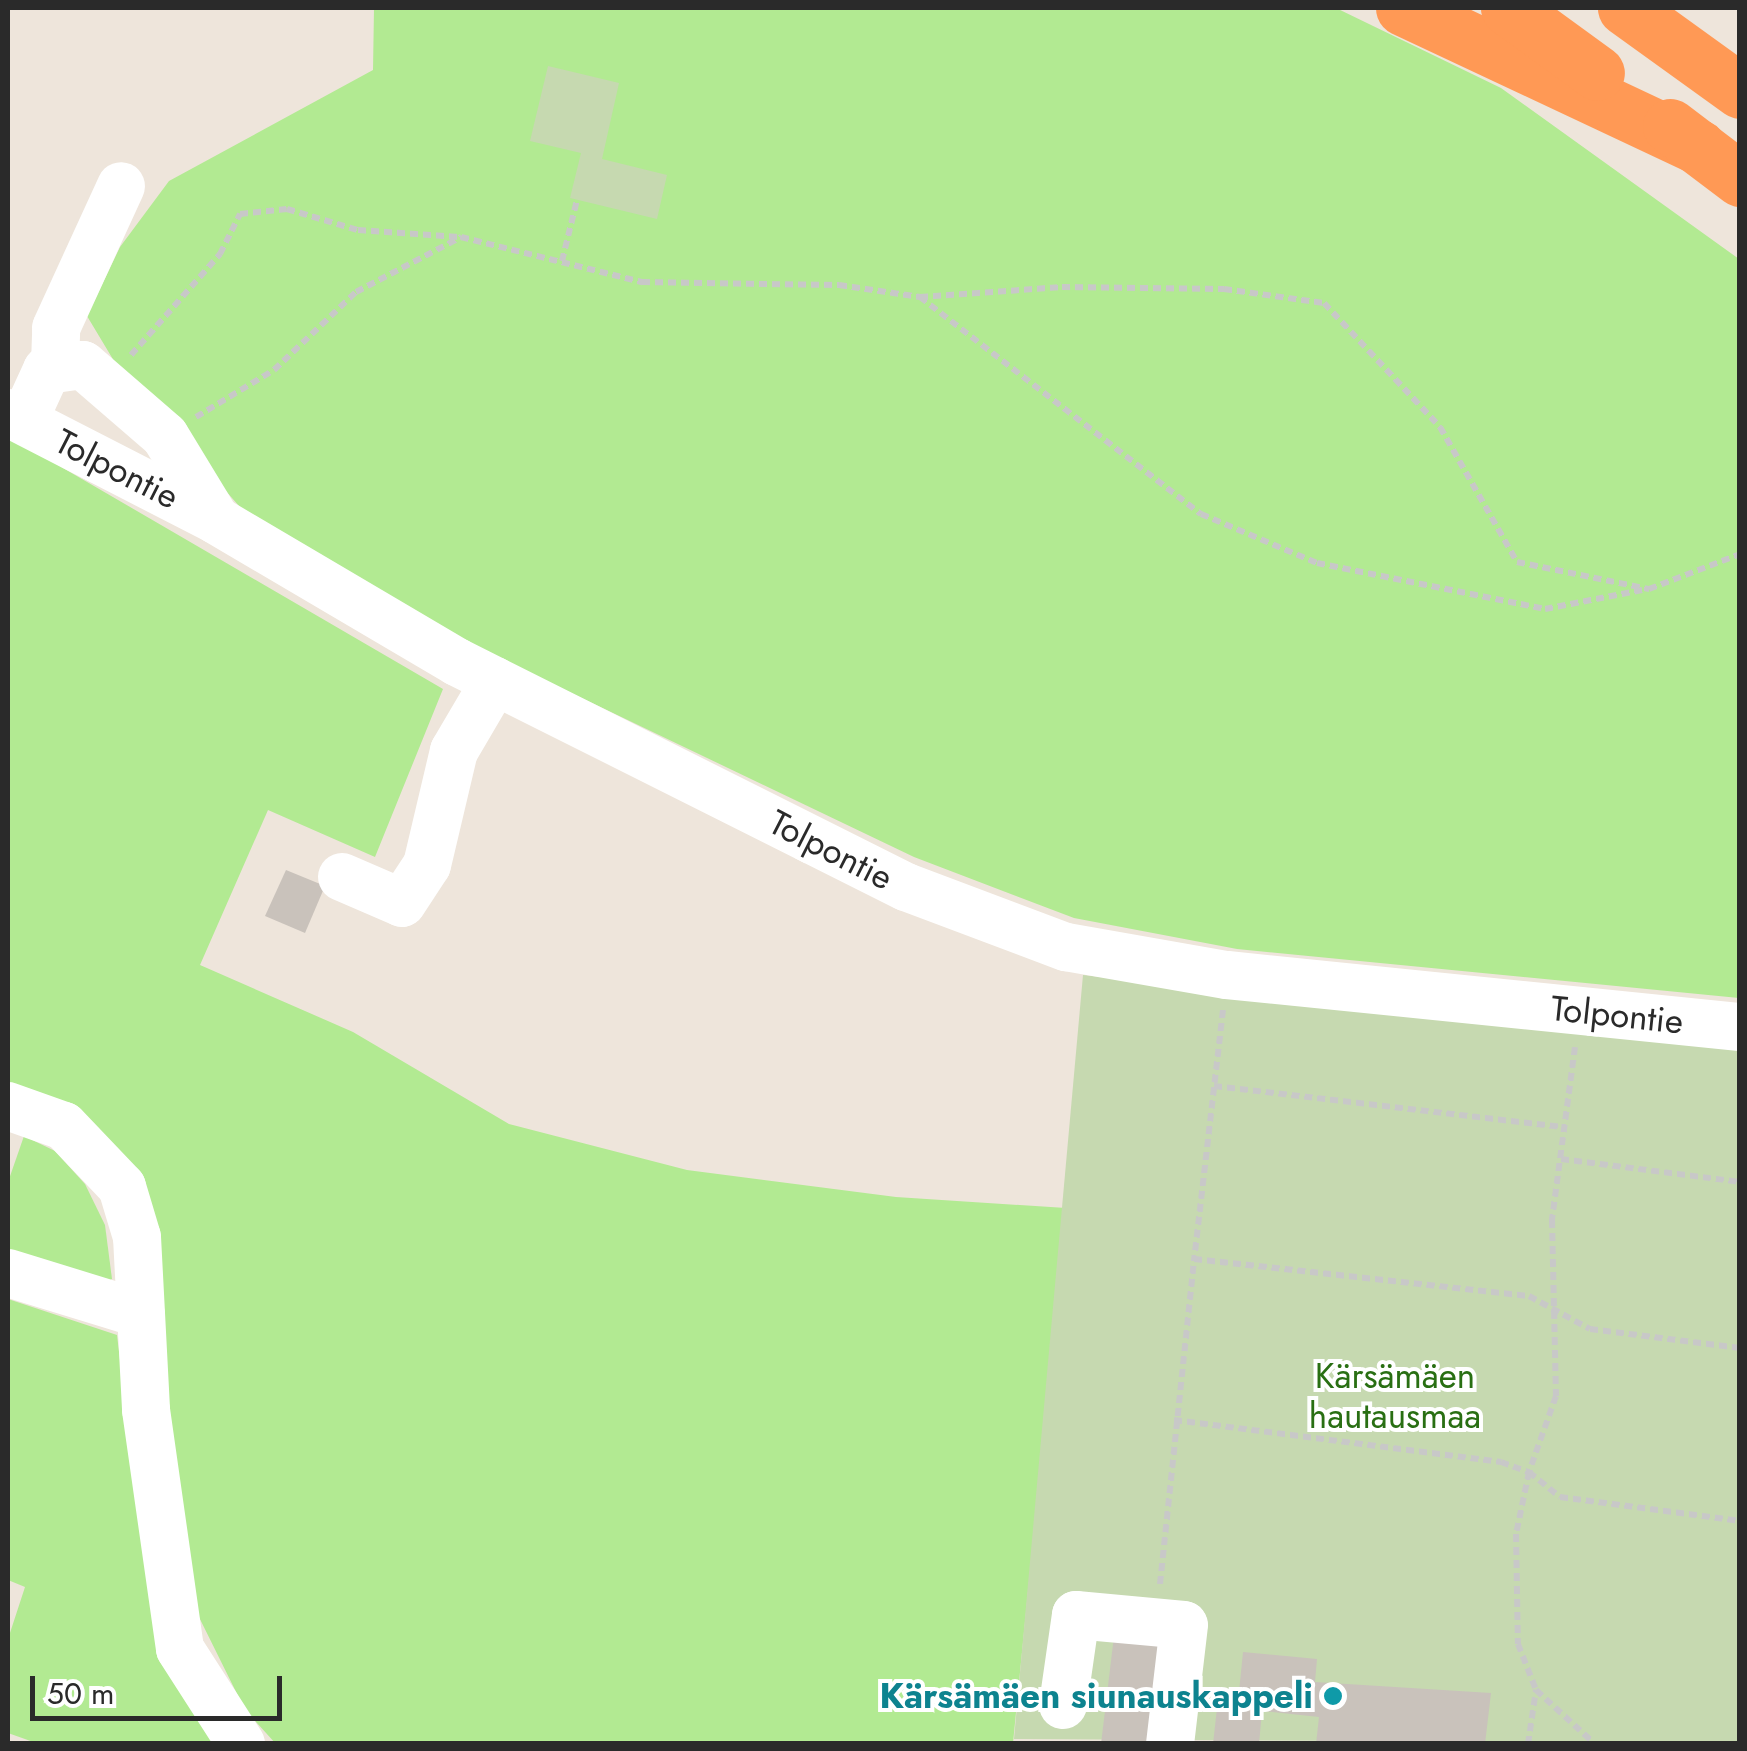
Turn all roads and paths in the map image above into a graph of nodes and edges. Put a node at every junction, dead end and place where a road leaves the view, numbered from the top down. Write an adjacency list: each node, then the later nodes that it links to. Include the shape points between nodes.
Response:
1 (1403, 8): 5 (highway)
2 (1508, 8): 5 (highway)
3 (1626, 8): 4 (highway)
4 (1740, 90)
5 (1719, 163)
6 (121, 186): 11 (street, via 56,328)
7 (576, 200): 9 (path)
8 (460, 237): 9 (path); 12 (path, via 358,230 287,209 240,214 220,254 164,324); 14 (path, via 356,292 274,370)
9 (562, 261): 10 (path, via 642,282 839,286)
10 (920, 297): 17 (path, via 1201,514 1317,564 1544,609); 17 (path, via 1062,287 1224,288 1324,303 1440,427 1517,562)
11 (55, 364): 12 (street, via 83,364); 13 (street)
12 (106, 378): 14 (street)
13 (16, 417): 15 (street, Tolpontie)
14 (166, 436): 15 (street)
15 (216, 520): 18 (street, Tolpontie)
16 (1740, 554): 17 (path)
17 (1648, 589)
18 (495, 681): 19 (street, via 454,750 427,865 402,903); 20 (street, Tolpontie, via 906,887 1066,947)
19 (342, 878)
20 (1227, 975): 21 (street, Tolpontie); 23 (path)
21 (1580, 1011): 22 (street, Tolpontie); 25 (path)
22 (1740, 1027)
23 (1214, 1086): 25 (path); 28 (path)
24 (8, 1106): 31 (street, via 64,1126 122,1187 137,1237)
25 (1565, 1126): 26 (path)
26 (1560, 1159): 27 (path); 30 (path)
27 (1740, 1182)
28 (1194, 1259): 30 (path, via 1530,1296); 33 (path)
29 (8, 1273): 31 (street)
30 (1548, 1309): 32 (path, via 1590,1329); 34 (path, via 1556,1396)
31 (141, 1314): 39 (street, via 146,1410 180,1649)
32 (1740, 1348)
33 (1174, 1420): 34 (path, via 1501,1462); 36 (path, via 1155,1576)
34 (1529, 1472): 35 (path, via 1560,1497); 37 (path, via 1513,1588 1518,1644)
35 (1740, 1521)
36 (1184, 1625): 38 (street, via 1076,1614); 40 (street)
37 (1536, 1690): 41 (path); 42 (path)
38 (1063, 1705)
39 (241, 1744)
40 (1170, 1744)
41 (1528, 1744)
42 (1595, 1744)

